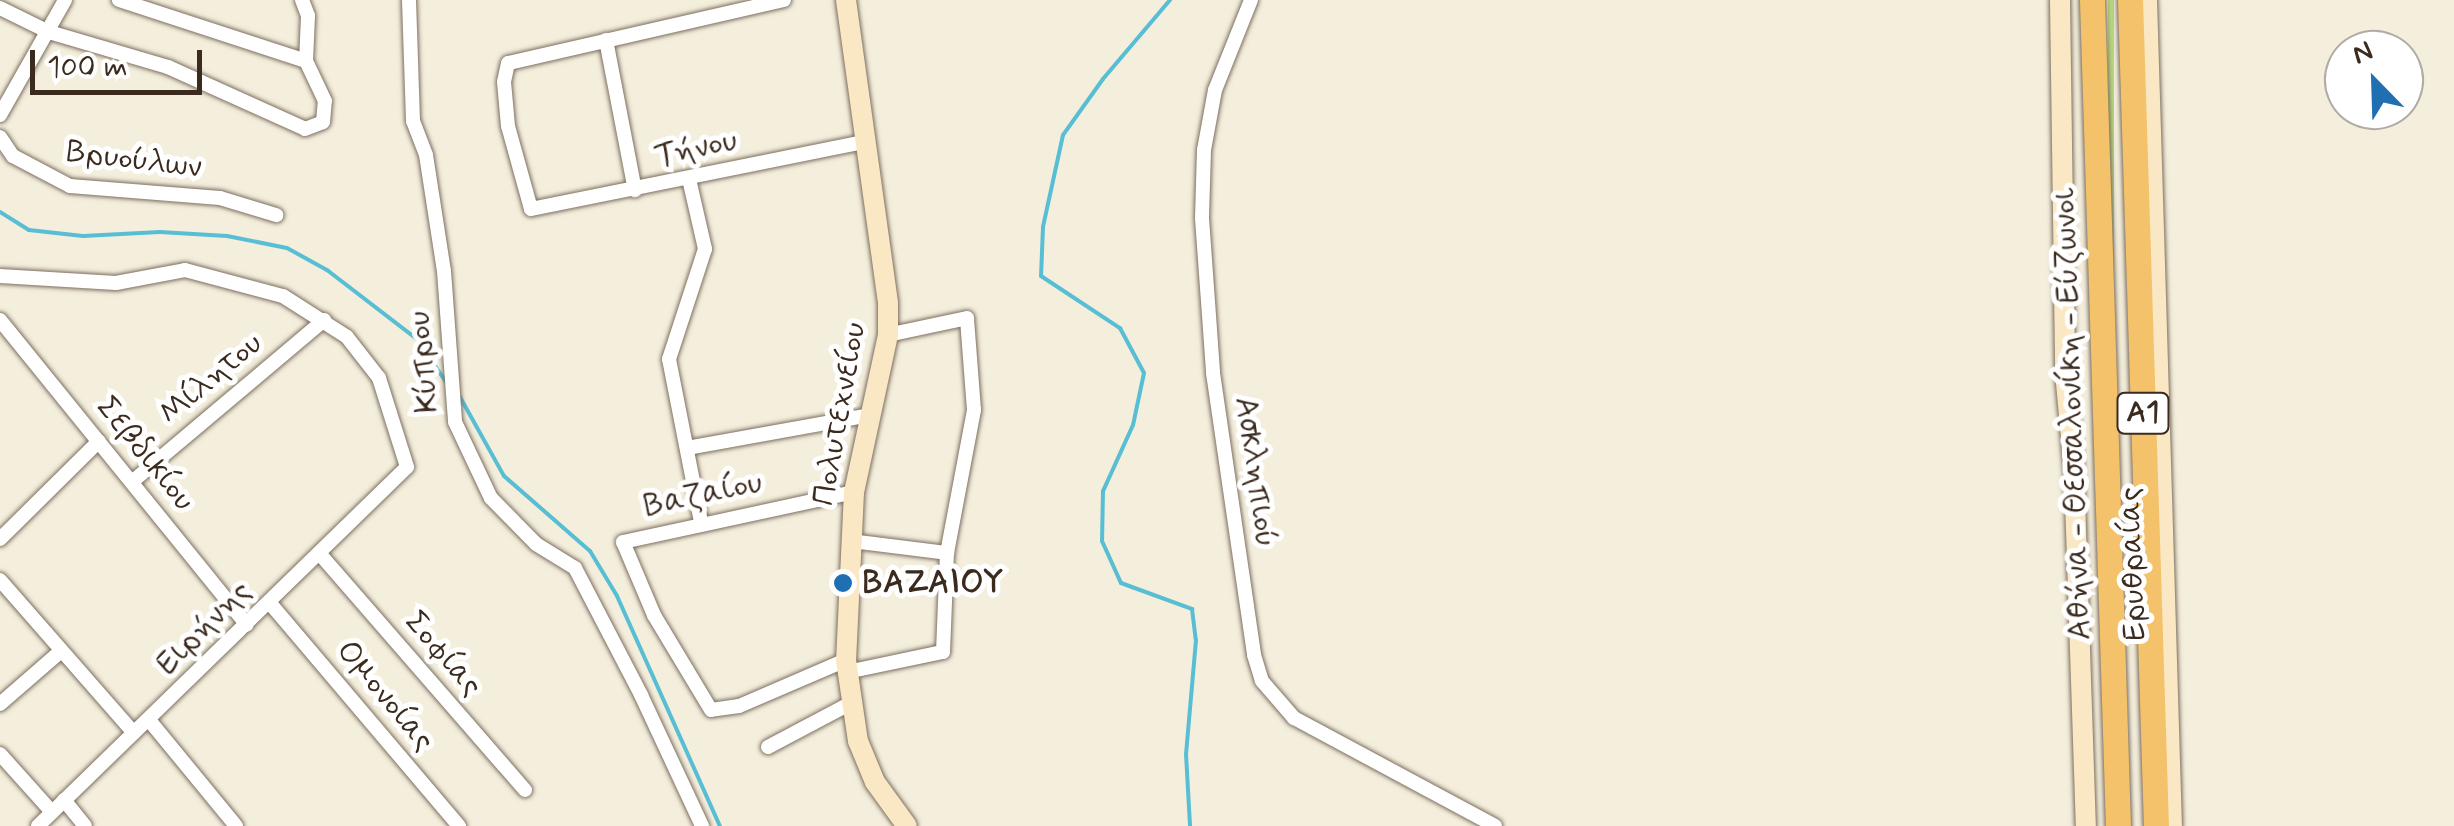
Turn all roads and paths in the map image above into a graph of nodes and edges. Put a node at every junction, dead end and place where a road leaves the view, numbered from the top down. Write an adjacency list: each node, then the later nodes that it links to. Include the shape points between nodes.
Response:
1 (65, 0): 13 (street)
2 (119, 0): 15 (street)
3 (302, 0): 15 (street)
4 (409, 0): 54 (street, Κύπρου, via 414,121 440,240 455,422 491,498 536,544 575,568)
5 (784, 0): 14 (street)
6 (846, 0): 18 (main road, Πολυτεχνείου)
7 (1251, 0): 56 (street, Ασκληπιού, via 1215,90 1202,218 1214,373 1254,655 1262,681 1294,718)
8 (2060, 0): 57 (main road, via 2065,372)
9 (2092, 0): 58 (highway, Αθήνα - Θεσσαλονίκη - Εύζωνοι / Α1)
10 (2130, 0): 59 (highway, Α1)
11 (2147, 0): 60 (main road, Ερυθραίας)
12 (0, 8): 13 (street)
13 (48, 32): 15 (street, via 168,67 305,129 325,114); 16 (street)
14 (606, 40): 20 (street); 20 (street, Τήνου, via 513,59 504,68 508,126 531,209)
15 (306, 62)
16 (0, 115)
17 (0, 137): 21 (street, Βρυούλων, via 13,156 70,186 220,198)
18 (866, 141): 19 (street, Τήνου); 25 (main road, Πολυτεχνείου)
19 (689, 179): 20 (street, Τήνου); 28 (street, via 705,249 669,360)
20 (635, 190)
21 (276, 215)
22 (0, 276): 24 (street, via 116,283 185,270 283,296)
23 (0, 320): 27 (street, Σεβδικίου)
24 (324, 320): 29 (street, Μίλητου); 34 (street, Ειρήνης, via 379,378 408,467)
25 (888, 335): 26 (main road, Πολυτεχνείου); 35 (street, via 967,318 974,410)
26 (871, 415): 28 (street); 30 (main road, Πολυτεχνείου)
27 (98, 442): 29 (street, Σεβδικίου); 32 (street)
28 (686, 448): 31 (street)
29 (132, 481): 38 (street, Σεβδικίου)
30 (854, 492): 31 (street, Βαζαίου); 33 (main road, Πολυτεχνείου)
31 (701, 522): 40 (street, Βαζαίου, via 623,542 654,615 711,710)
32 (0, 539)
33 (851, 541): 35 (street); 40 (main road, Πολυτεχνείου)
34 (319, 553): 37 (street, Ειρήνης); 47 (street, Σοφίας)
35 (948, 553): 40 (street, via 943,652)
36 (0, 580): 39 (street)
37 (269, 602): 38 (street, Ειρήνης); 53 (street, Ομονοίας)
38 (247, 624): 43 (street, Ειρήνης)
39 (61, 651): 42 (street); 44 (street)
40 (846, 666): 41 (main road, Πολυτεχνείου)
41 (851, 703): 45 (street); 55 (main road, Πολυτεχνείου, via 875,782)
42 (0, 704)
43 (149, 720): 44 (street, Ειρήνης); 52 (street)
44 (134, 733): 48 (street, Ειρήνης)
45 (768, 747)
46 (0, 754): 49 (street)
47 (526, 790)
48 (64, 800): 49 (street, Ειρήνης); 51 (street)
49 (52, 812): 50 (street, Ειρήνης)
50 (38, 826)
51 (85, 826)
52 (236, 826)
53 (459, 826)
54 (702, 826)
55 (907, 826)
56 (1495, 826)
57 (2086, 826)
58 (2118, 826)
59 (2156, 826)
60 (2172, 826)

